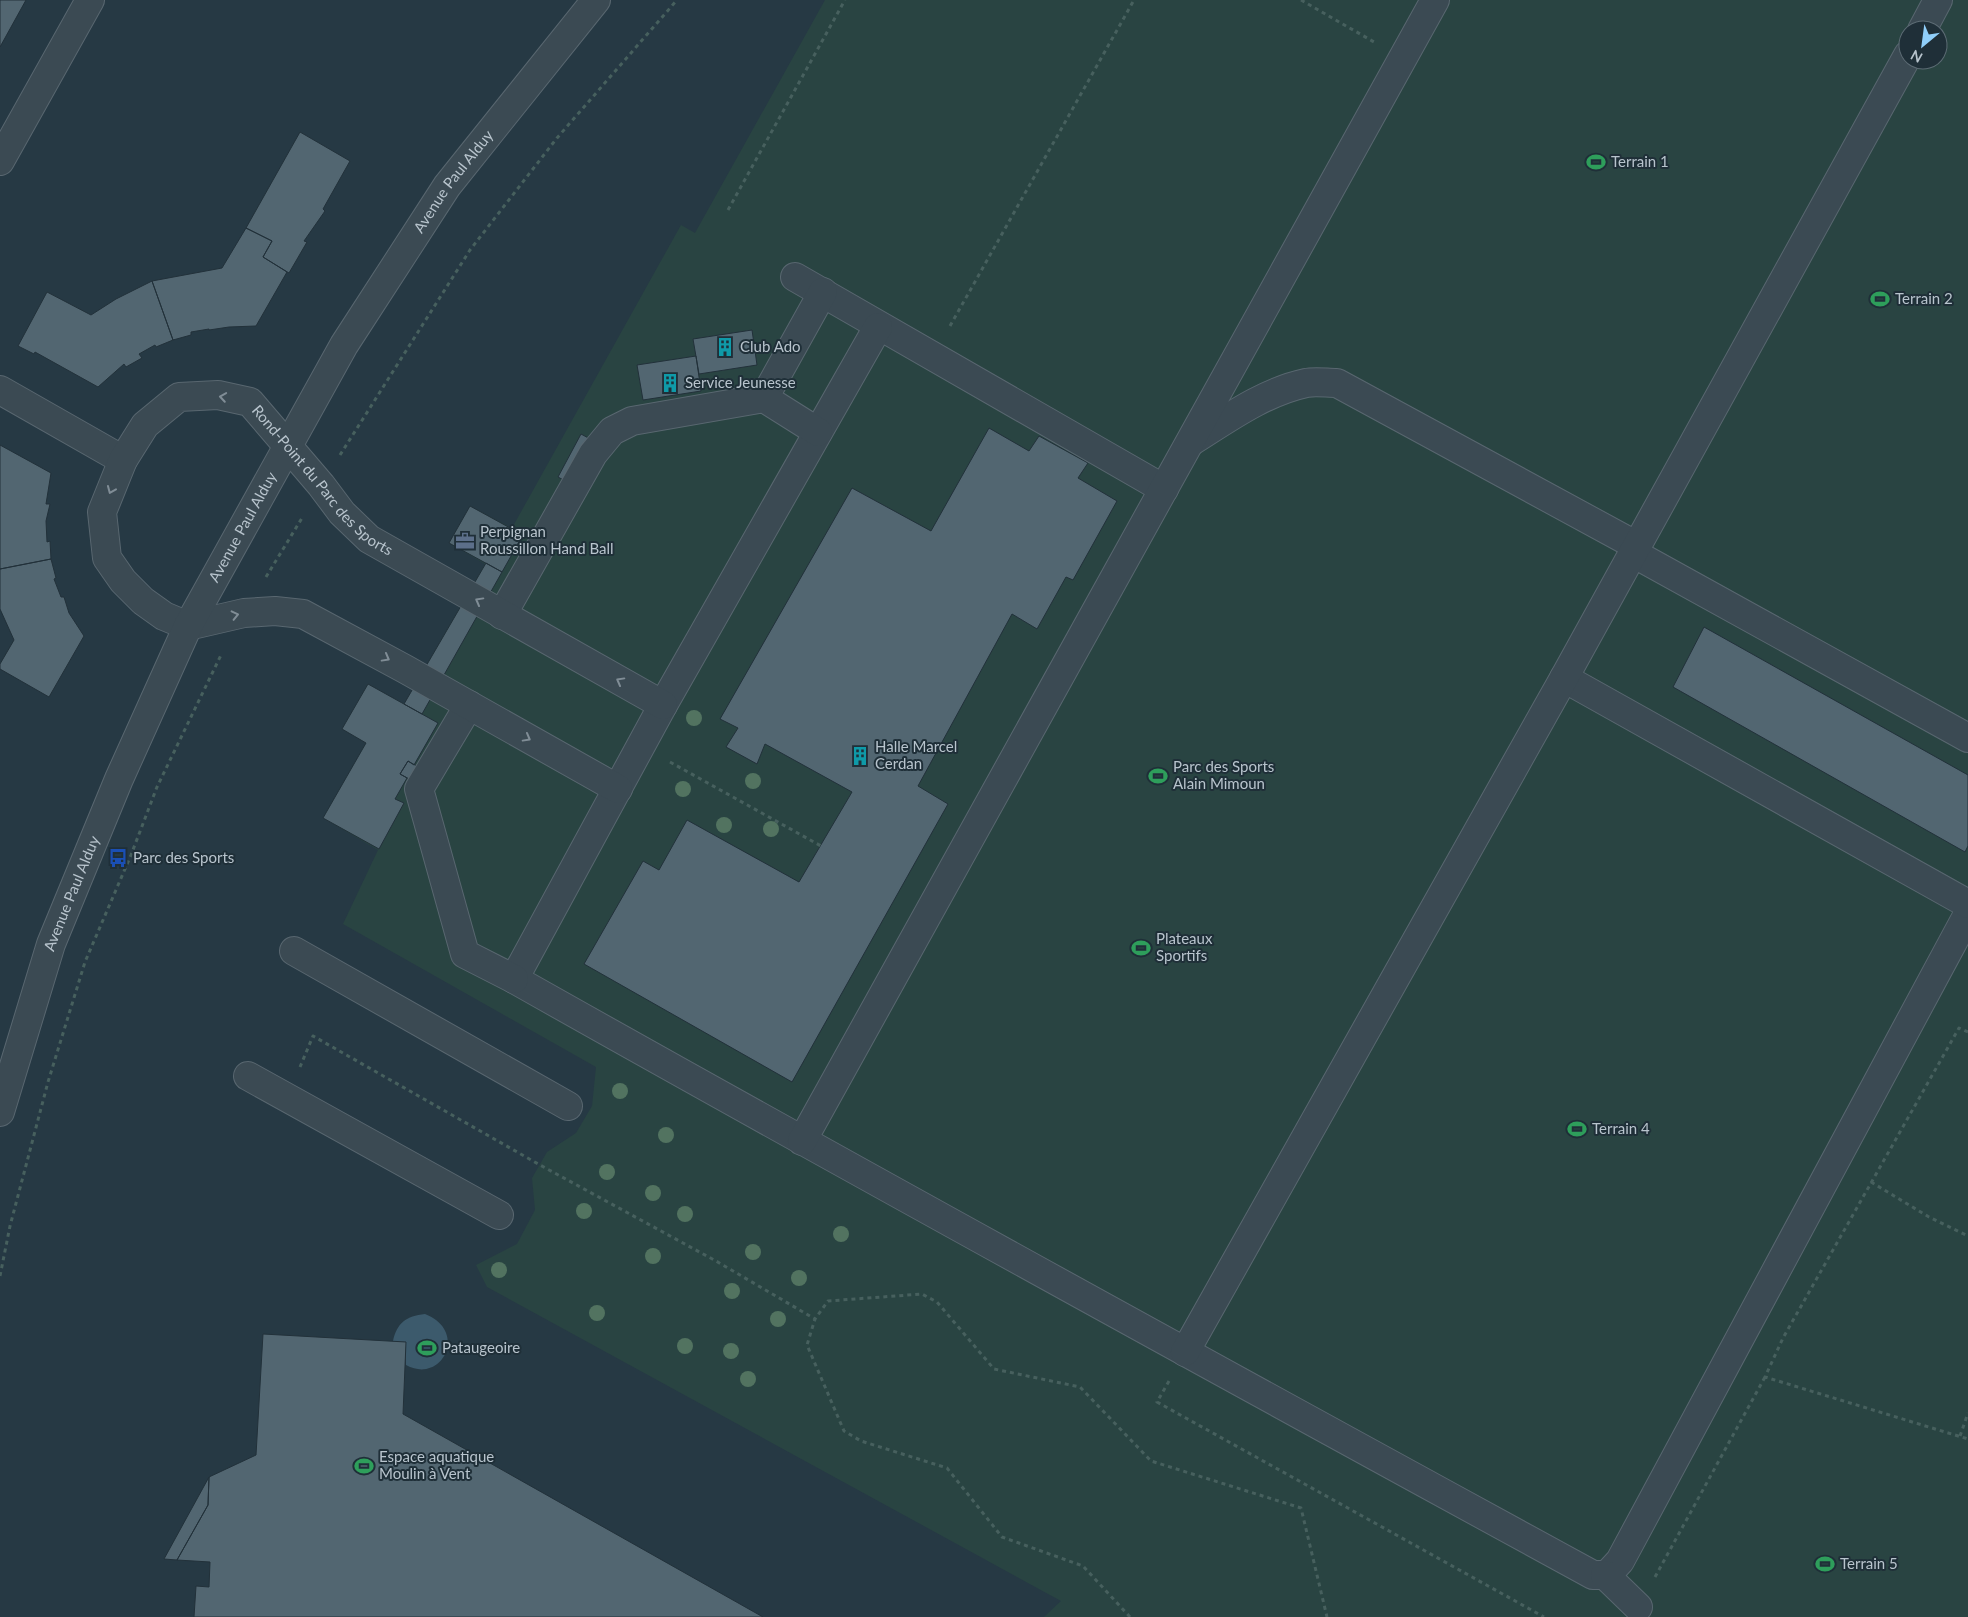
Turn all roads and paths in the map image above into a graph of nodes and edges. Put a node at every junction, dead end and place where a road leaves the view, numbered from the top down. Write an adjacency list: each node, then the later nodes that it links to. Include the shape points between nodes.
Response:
1 (90, 0): 12 (street)
2 (596, 0): 22 (street, Avenue Paul Alduy, via 447,186 344,345)
3 (845, 0): 13 (path)
4 (1134, 0): 17 (path)
5 (1301, 0): 8 (path)
6 (1435, 0): 10 (street)
7 (1938, 0): 9 (street)
8 (1306, 1): 10 (path)
9 (1927, 20)
10 (1403, 58): 21 (street)
11 (1900, 70): 25 (street)
12 (0, 161)
13 (728, 210)
14 (795, 278): 15 (street)
15 (823, 292): 16 (street); 19 (street)
16 (878, 327): 17 (street); 20 (street)
17 (933, 358): 24 (street)
18 (0, 390): 23 (street)
19 (764, 398): 20 (street); 26 (street, via 632,421 612,431 593,454)
20 (818, 432): 30 (street)
21 (1190, 442): 24 (street); 25 (street, via 1278,392 1307,383 1337,383)
22 (287, 445): 23 (street, Rond-Point du Parc des Sports, one-way to 23, via 250,402 218,395 179,397 145,425); 26 (street, Rond-Point du Parc des Sports, one-way to 22, via 368,539 342,513); 27 (street, Avenue Paul Alduy)
23 (124, 460): 27 (street, Rond-Point du Parc des Sports, one-way to 27, via 102,512 107,558 143,601 164,616)
24 (1164, 489): 43 (street)
25 (1635, 550): 28 (street); 31 (street)
26 (502, 615): 30 (street, Rond-Point du Parc des Sports, one-way to 26)
27 (188, 626): 29 (street, one-way to 29, via 244,613 274,611 303,614); 42 (street, Avenue Paul Alduy, via 119,779 51,944)
28 (1564, 678): 35 (street); 48 (street)
29 (468, 705): 33 (street, one-way to 33); 37 (street, via 419,789 465,954)
30 (663, 705): 32 (street)
31 (1968, 738)
32 (641, 746): 33 (street); 34 (path)
33 (618, 789): 37 (street)
34 (821, 846)
35 (1966, 919): 54 (street, via 1625,1553)
36 (294, 951): 41 (street)
37 (514, 979): 43 (street)
38 (1968, 1032): 44 (path, via 1959,1028)
39 (248, 1076): 40 (street)
40 (288, 1097): 45 (street); 47 (path, via 313,1036)
41 (568, 1106)
42 (0, 1112)
43 (802, 1141): 48 (street)
44 (1871, 1182): 46 (path, via 1929,1218); 49 (path, via 1783,1338)
45 (499, 1215)
46 (1968, 1236)
47 (815, 1319): 56 (path, via 807,1345 844,1431 861,1441 947,1468 1002,1537 1083,1566); 57 (path, via 828,1301 922,1294 937,1302 994,1369 1080,1387 1150,1461 1301,1508)
48 (1185, 1352): 54 (street, via 1593,1575)
49 (1765, 1377): 52 (path); 55 (path)
50 (1163, 1392): 58 (path, via 1157,1402)
51 (1968, 1413): 52 (path)
52 (1960, 1436): 53 (path)
53 (1968, 1439)
54 (1605, 1575): 55 (street)
55 (1638, 1607)
56 (1130, 1617)
57 (1327, 1617)
58 (1544, 1617)

